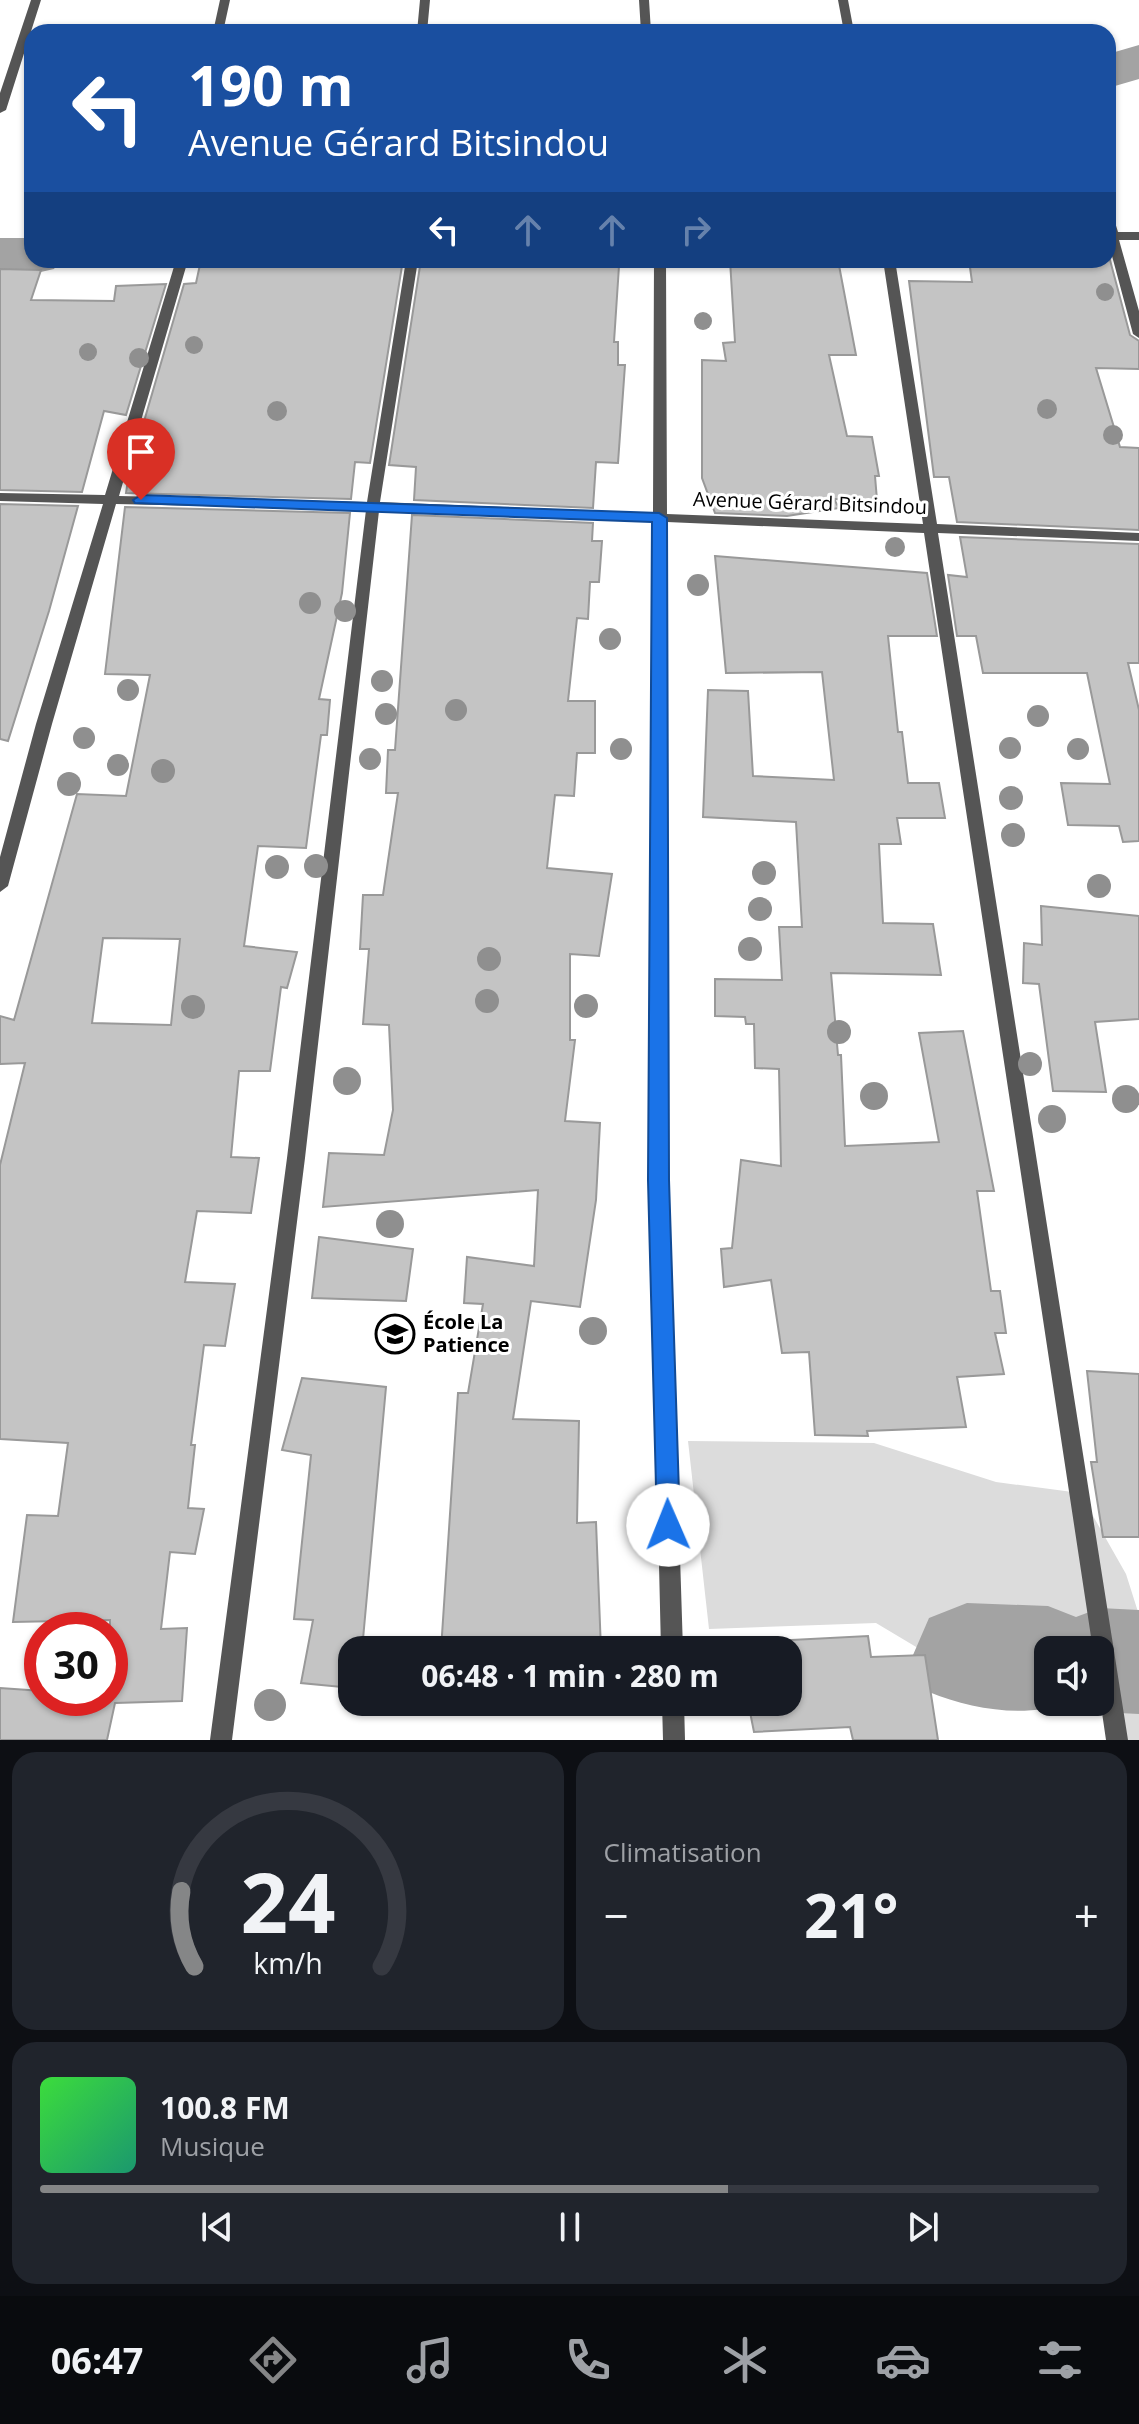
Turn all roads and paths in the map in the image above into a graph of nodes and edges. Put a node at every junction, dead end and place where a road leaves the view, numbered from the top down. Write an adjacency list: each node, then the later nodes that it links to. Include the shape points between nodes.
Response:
1 (36, 0): 6 (street)
2 (225, 0): 7 (street)
3 (425, 0): 8 (street)
4 (644, 0): 9 (street)
5 (843, 0): 10 (street)
6 (28, 24)
7 (220, 24)
8 (423, 24)
9 (646, 24)
10 (848, 24)
11 (24, 37): 12 (street)
12 (0, 110)
13 (1116, 236): 14 (street)
14 (1139, 236)
15 (1116, 256): 20 (street)
16 (180, 268): 22 (street)
17 (411, 268): 23 (street)
18 (660, 268): 24 (street)
19 (890, 268): 25 (street)
20 (1139, 334)
21 (0, 497): 22 (street, Avenue Gérard Bitsindou)
22 (112, 499): 23 (street, Avenue Gérard Bitsindou); 27 (street)
23 (373, 506): 24 (street, Avenue Gérard Bitsindou); 30 (street)
24 (659, 518): 25 (street, Avenue Gérard Bitsindou); 28 (street, via 659,1180)
25 (932, 528): 26 (street, Avenue Gérard Bitsindou); 32 (street)
26 (1139, 537)
27 (0, 886)
28 (672, 1636)
29 (673, 1716): 31 (street)
30 (221, 1740)
31 (674, 1740)
32 (1117, 1740)

